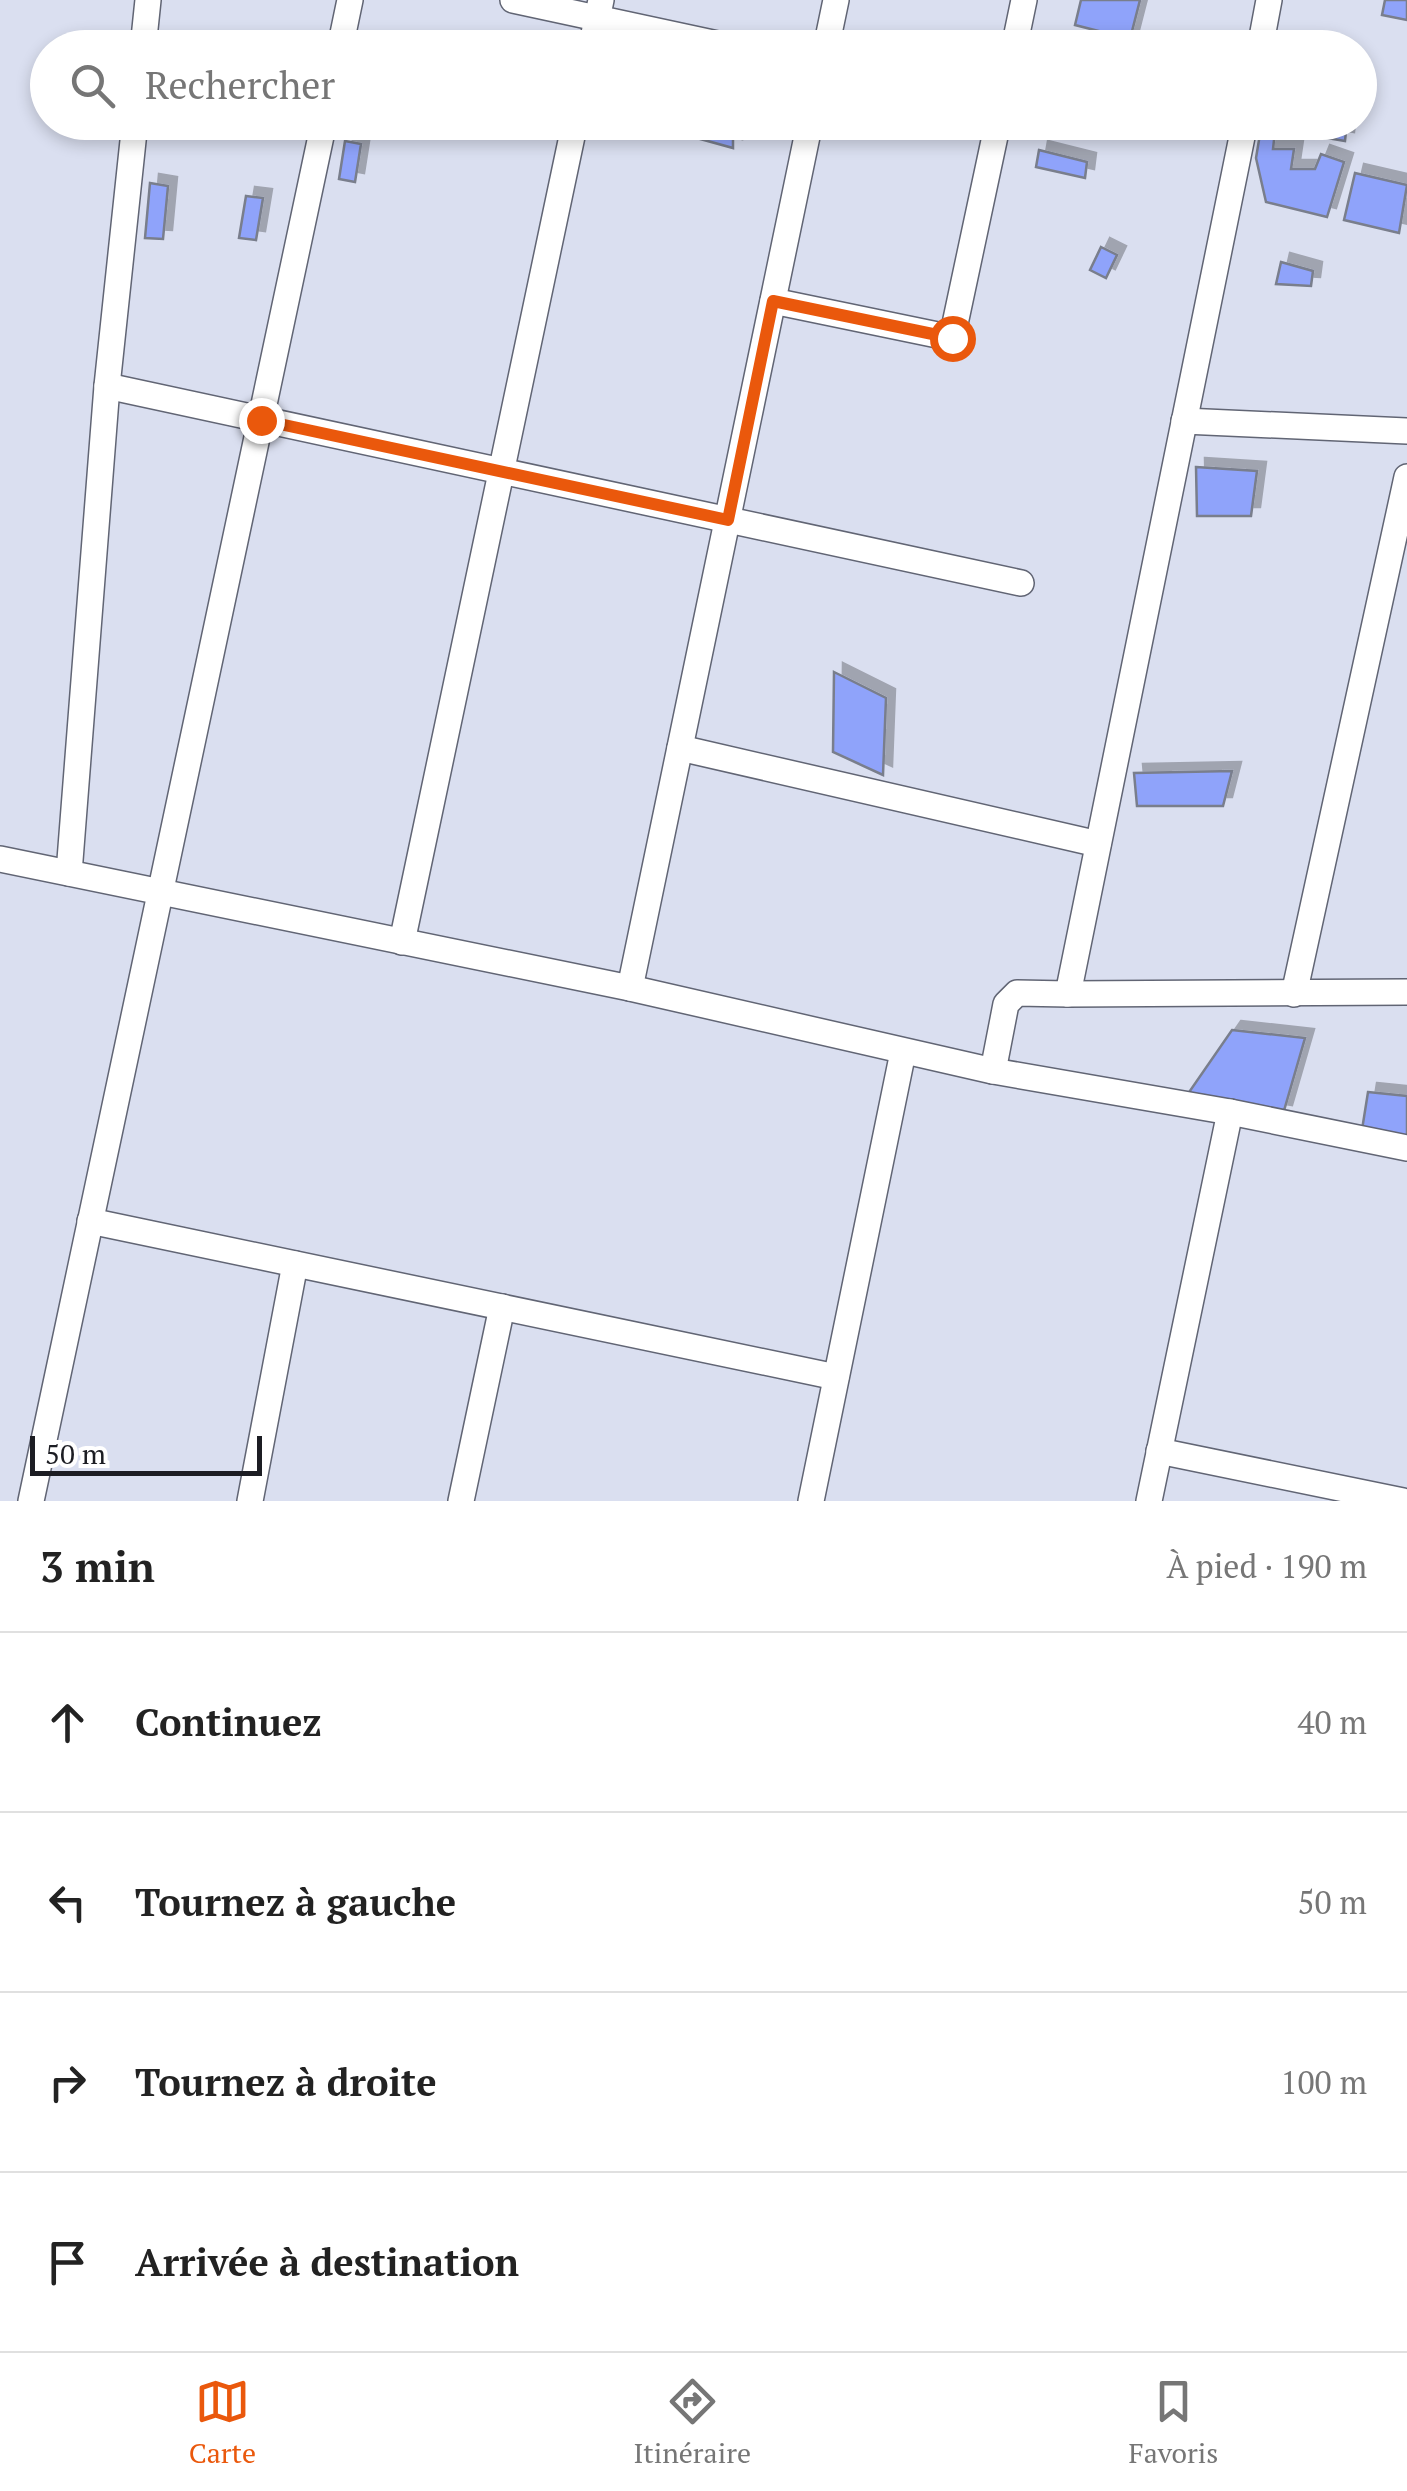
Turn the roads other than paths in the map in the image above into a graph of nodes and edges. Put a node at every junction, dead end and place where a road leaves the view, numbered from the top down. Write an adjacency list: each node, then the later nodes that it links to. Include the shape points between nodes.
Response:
1 (148, 0): 8 (street)
2 (350, 0): 9 (street)
3 (513, 0): 7 (street)
4 (836, 0): 11 (street)
5 (1024, 0): 12 (street)
6 (1269, 0): 13 (street)
7 (599, 9): 10 (street)
8 (145, 30)
9 (344, 30)
10 (673, 30)
11 (830, 30)
12 (1018, 30)
13 (1263, 30)
14 (133, 140): 21 (street)
15 (320, 140): 22 (street)
16 (571, 140): 25 (street)
17 (806, 140): 20 (street)
18 (994, 140): 20 (street, via 952,338)
19 (1240, 140): 23 (street)
20 (773, 301): 27 (street)
21 (106, 386): 22 (street); 32 (street)
22 (261, 420): 25 (street); 33 (street)
23 (1184, 421): 24 (street); 30 (street)
24 (1407, 430)
25 (502, 471): 27 (street); 34 (street)
26 (1407, 477): 38 (street)
27 (728, 520): 28 (street); 29 (street)
28 (1021, 583)
29 (680, 748): 30 (street); 35 (street)
30 (1098, 844): 37 (street)
31 (0, 859): 32 (street)
32 (69, 873): 33 (street)
33 (160, 892): 34 (street); 43 (street)
34 (402, 942): 35 (street)
35 (630, 988): 39 (street)
36 (1407, 992): 38 (street)
37 (1068, 994): 38 (street); 40 (street, via 1016,994 1006,1004)
38 (1294, 994)
39 (902, 1052): 40 (street); 46 (street)
40 (993, 1071): 41 (street)
41 (1230, 1112): 42 (street); 47 (street)
42 (1407, 1148)
43 (90, 1221): 44 (street); 48 (street)
44 (295, 1264): 45 (street); 49 (street)
45 (502, 1307): 46 (street); 50 (street)
46 (836, 1377): 51 (street)
47 (1159, 1451): 52 (street); 53 (street)
48 (31, 1501)
49 (250, 1501)
50 (461, 1501)
51 (811, 1501)
52 (1149, 1501)
53 (1403, 1501)

